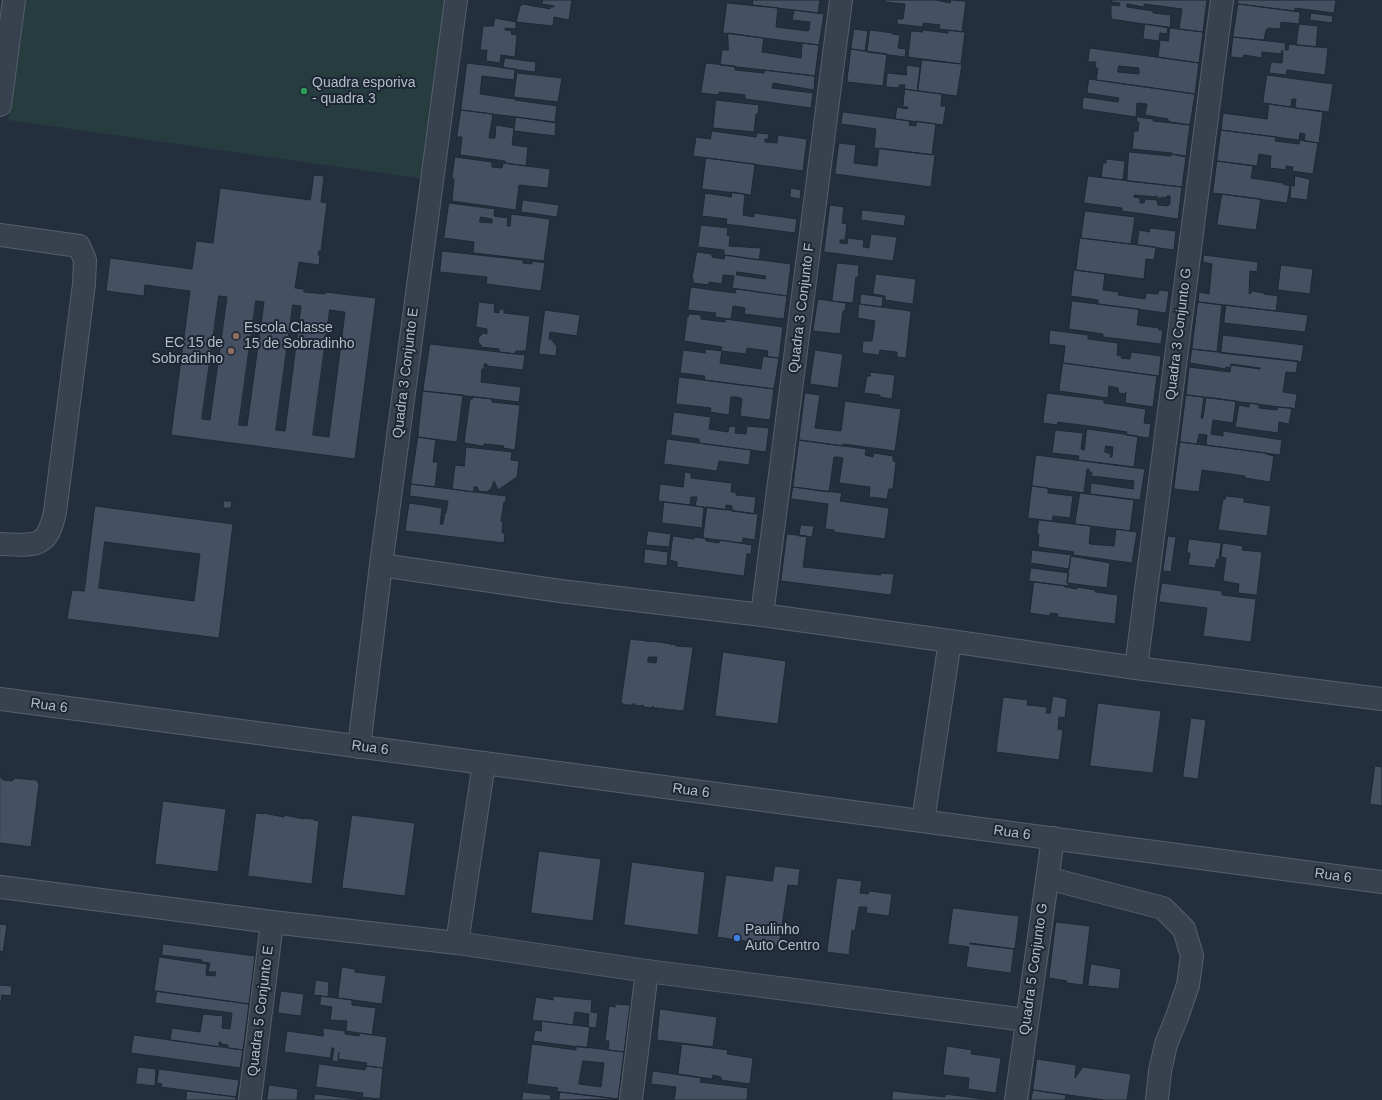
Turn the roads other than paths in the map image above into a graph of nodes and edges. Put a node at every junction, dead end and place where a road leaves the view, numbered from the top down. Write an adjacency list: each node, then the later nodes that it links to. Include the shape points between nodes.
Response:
1 (14, 0): 5 (street)
2 (456, 0): 8 (street, Quadra 3 Conjunto E)
3 (841, 0): 9 (street, Quadra 3 Conjunto F)
4 (1222, 0): 11 (street, Quadra 3 Conjunto G)
5 (0, 105)
6 (0, 235): 7 (street, via 79,246 85,260 52,525 45,539 36,544)
7 (0, 544)
8 (381, 565): 9 (street, via 560,591); 14 (street, Quadra 3 Conjunto E)
9 (762, 615): 10 (street)
10 (950, 641): 11 (street); 16 (street)
11 (1136, 668): 13 (street)
12 (0, 699): 14 (street, Rua 6)
13 (1382, 699)
14 (359, 747): 15 (street, Rua 6)
15 (484, 764): 16 (street, Rua 6); 22 (street)
16 (923, 821): 17 (street, Rua 6)
17 (1053, 838): 18 (street, Quadra 5 Conjunto G); 19 (street, Rua 6)
18 (1047, 878): 24 (street, Quadra 5 Conjunto G); 28 (street, via 1163,908 1184,929 1192,956 1188,984 1166,1044)
19 (1382, 882)
20 (0, 887): 21 (street)
21 (272, 922): 22 (street); 25 (street, Quadra 5 Conjunto E)
22 (457, 943): 23 (street)
23 (647, 971): 24 (street); 26 (street)
24 (1026, 1020): 27 (street, Quadra 5 Conjunto G)
25 (250, 1100)
26 (631, 1100)
27 (1016, 1100)
28 (1157, 1100)

